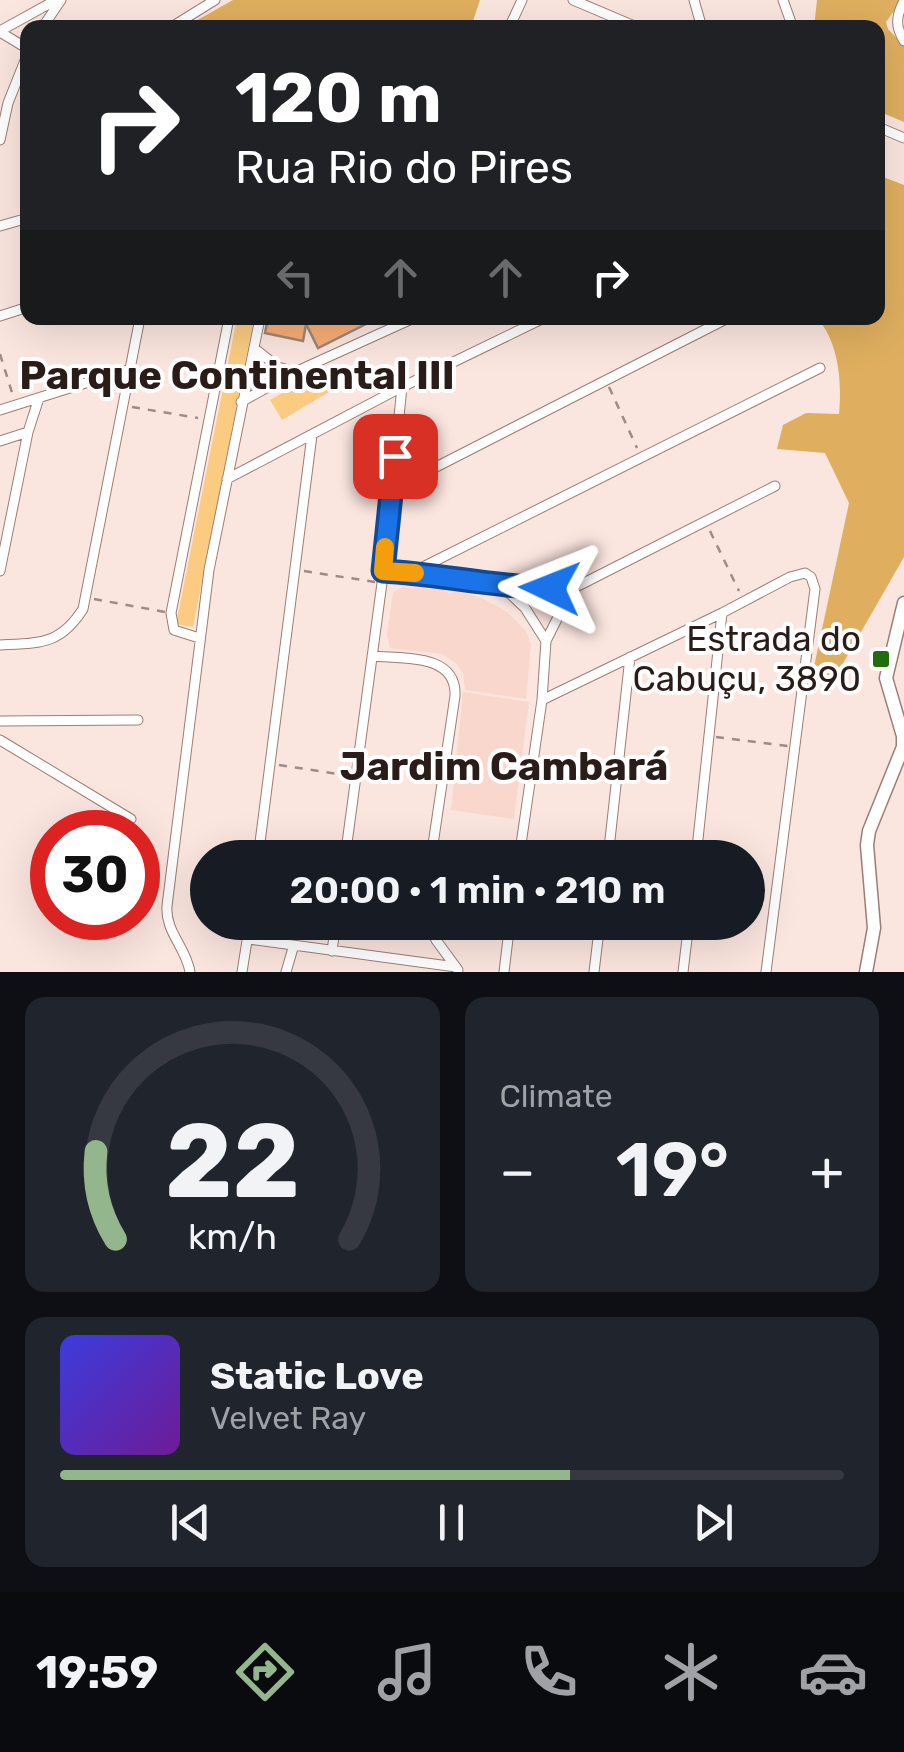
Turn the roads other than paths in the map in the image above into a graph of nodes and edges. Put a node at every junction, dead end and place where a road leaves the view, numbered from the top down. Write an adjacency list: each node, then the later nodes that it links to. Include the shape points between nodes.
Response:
1 (58, 0): 7 (street)
2 (215, 0): 8 (street)
3 (573, 0): 9 (street)
4 (796, 0): 6 (street)
5 (904, 1): 10 (street, via 897,16)
6 (785, 5)
7 (22, 20)
8 (183, 20)
9 (620, 20)
10 (904, 41)
11 (20, 72): 12 (street)
12 (0, 140)
13 (139, 325): 23 (street)
14 (228, 325): 43 (street, via 171,613 174,630)
15 (259, 325): 21 (street)
16 (392, 325): 24 (street)
17 (522, 325): 20 (street)
18 (529, 325): 20 (street)
19 (714, 325): 34 (street)
20 (516, 331): 25 (street)
21 (254, 348): 24 (street); 27 (street)
22 (820, 368): 38 (street)
23 (130, 369): 26 (street); 45 (street, via 87,598 56,638)
24 (296, 372): 27 (street)
25 (402, 386): 30 (street); 34 (street)
26 (39, 398): 28 (street); 29 (street)
27 (241, 402): 32 (street)
28 (0, 410)
29 (28, 432): 31 (street); 35 (street)
30 (312, 435): 32 (street); 53 (street)
31 (0, 442)
32 (227, 479): 43 (street)
33 (775, 486): 40 (street)
34 (391, 490): 37 (street)
35 (4, 528): 36 (street)
36 (0, 571)
37 (383, 571): 38 (street); 46 (street)
38 (413, 572): 39 (street)
39 (502, 587): 40 (street); 44 (street, via 526,608)
40 (572, 589): 44 (street)
41 (904, 603): 76 (main road, via 886,678 903,747 869,830 874,928)
42 (722, 614): 47 (street); 58 (street); 75 (street, via 798,574 811,577 815,589)
43 (199, 638): 69 (street, via 167,906 169,929)
44 (546, 641): 48 (street)
45 (0, 645)
46 (372, 656): 54 (street); 55 (street, via 428,661 453,677)
47 (630, 657): 48 (street); 57 (street)
48 (542, 700): 56 (street)
49 (138, 720): 50 (street)
50 (0, 721)
51 (0, 740): 52 (street)
52 (116, 810)
53 (260, 840)
54 (347, 840)
55 (433, 840)
56 (523, 840)
57 (610, 840)
58 (698, 840)
59 (248, 940): 70 (street)
60 (253, 940): 66 (street)
61 (334, 940): 67 (street)
62 (439, 940): 68 (street)
63 (508, 940): 72 (street)
64 (598, 940): 73 (street)
65 (687, 940): 74 (street)
66 (294, 948): 67 (street); 71 (street)
67 (332, 951): 68 (street)
68 (458, 970)
69 (190, 972)
70 (242, 972)
71 (286, 972)
72 (504, 972)
73 (594, 972)
74 (683, 972)
75 (766, 972)
76 (866, 972)

